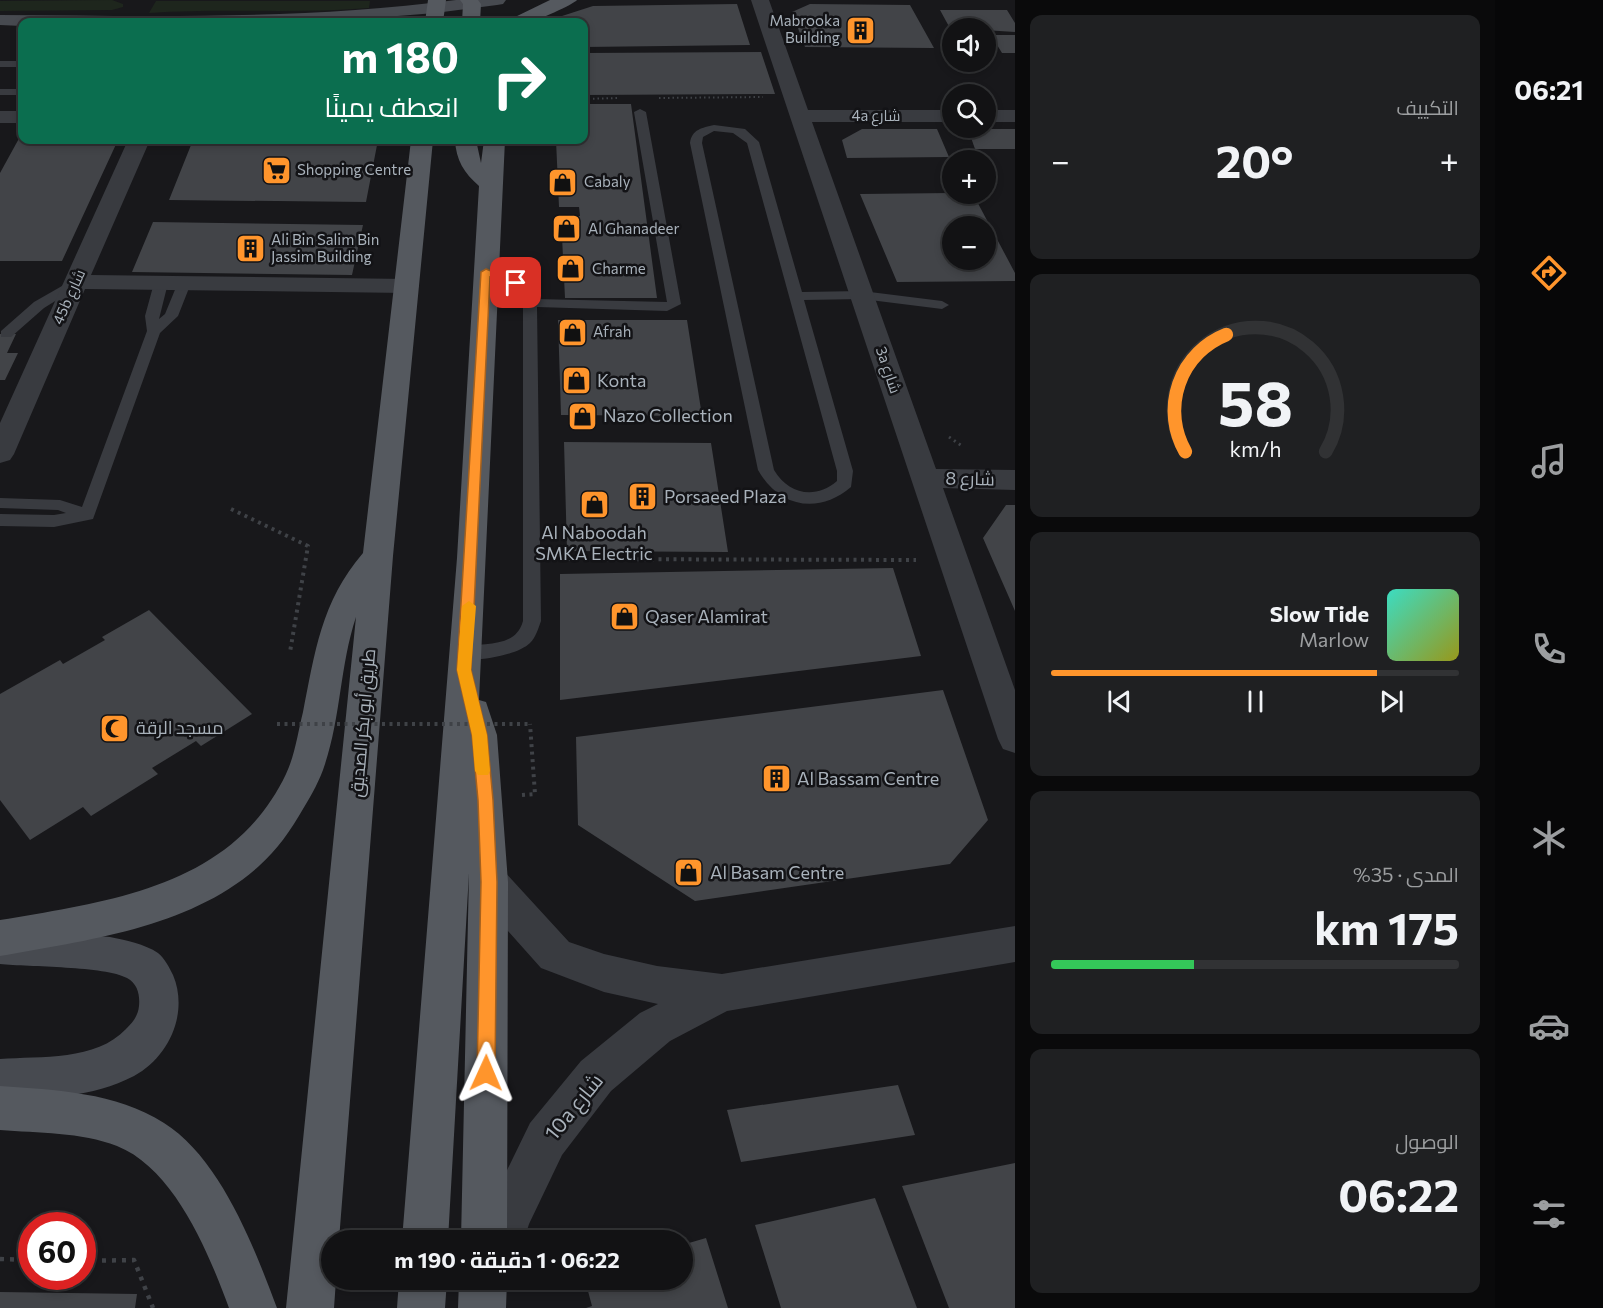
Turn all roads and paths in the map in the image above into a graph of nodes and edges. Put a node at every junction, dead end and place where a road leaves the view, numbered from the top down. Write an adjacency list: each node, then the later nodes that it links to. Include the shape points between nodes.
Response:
1 (497, 0): 5 (street)
2 (506, 0): 12 (main road)
3 (568, 0): 13 (main road)
4 (760, 0): 21 (street, 3a شارع)
5 (470, 2): 7 (street); 11 (main road)
6 (142, 4): 8 (street, via 130,13 112,17)
7 (436, 10): 10 (street)
8 (0, 18): 9 (street)
9 (18, 18)
10 (314, 18)
11 (471, 18)
12 (505, 18)
13 (526, 18)
14 (0, 64): 15 (lane)
15 (18, 64)
16 (0, 92): 17 (lane)
17 (18, 92)
18 (653, 98): 21 (path)
19 (588, 99): 20 (path)
20 (618, 99)
21 (797, 106): 23 (street, 4a شارع); 37 (street, 3a شارع)
22 (640, 112): 39 (lane, via 674,304 667,307)
23 (942, 115)
24 (996, 116): 25 (street)
25 (1015, 116)
26 (0, 117): 27 (street)
27 (18, 117)
28 (137, 144): 34 (street, 45b شارع)
29 (422, 144): 36 (main road, طريق أبو بكر الصديق)
30 (466, 144): 32 (main road, via 472,167)
31 (494, 144): 32 (main road)
32 (490, 184): 33 (main road)
33 (486, 272): 39 (lane, via 516,283 526,292); 54 (main road)
34 (76, 282): 35 (street); 42 (lane, via 47,299); 43 (street, 45b شارع)
35 (173, 283): 36 (street); 41 (lane, via 152,316); 41 (lane, via 171,316)
36 (407, 285): 50 (main road, طريق أبو بكر الصديق)
37 (862, 295): 38 (lane); 40 (lane); 44 (street, 3a شارع)
38 (796, 296): 38 (lane, via 845,471 845,483 836,493 820,498 801,498 783,492 771,482 766,470 696,143 703,131 727,128 749,136 753,142)
39 (530, 303): 51 (lane)
40 (942, 305)
41 (154, 331): 48 (lane)
42 (6, 333)
43 (0, 454)
44 (925, 478): 45 (street, شارع 8); 52 (street, 3a شارع)
45 (1015, 480)
46 (0, 503): 48 (lane, via 60,506)
47 (231, 509): 53 (path, via 308,546)
48 (87, 515): 49 (lane, via 54,520)
49 (0, 520)
50 (378, 556): 59 (main road, via 361,574 339,615 313,747 301,780 283,813 257,844 225,873 149,908); 76 (main road, طريق أبو بكر الصديق)
51 (531, 558): 52 (path); 54 (lane, via 531,630 515,645)
52 (953, 560): 56 (street, 3a شارع)
53 (294, 633)
54 (465, 662): 58 (main road, via 480,735); 65 (main road)
55 (277, 724): 57 (path, bridge, via 530,724)
56 (1015, 739)
57 (535, 794)
58 (489, 882): 62 (street, 10a شارع, via 555,954 604,974); 66 (main road)
59 (0, 938)
60 (1015, 944): 62 (street, 10a شارع)
61 (0, 946): 63 (street, via 122,957 143,966 157,982 160,1003 154,1027 139,1049 115,1065)
62 (722, 993): 67 (street, 10a شارع, via 655,1027 596,1076 546,1139)
63 (0, 1080)
64 (0, 1108): 75 (main road, via 76,1114 113,1123 148,1138 178,1162 215,1222)
65 (426, 1230)
66 (484, 1230)
67 (504, 1230)
68 (0, 1259): 69 (path)
69 (18, 1260)
70 (96, 1261): 74 (path, via 134,1260)
71 (422, 1290): 77 (main road)
72 (483, 1290): 78 (main road)
73 (488, 1290): 78 (street)
74 (153, 1308)
75 (253, 1308)
76 (310, 1308)
77 (421, 1308)
78 (483, 1308)

